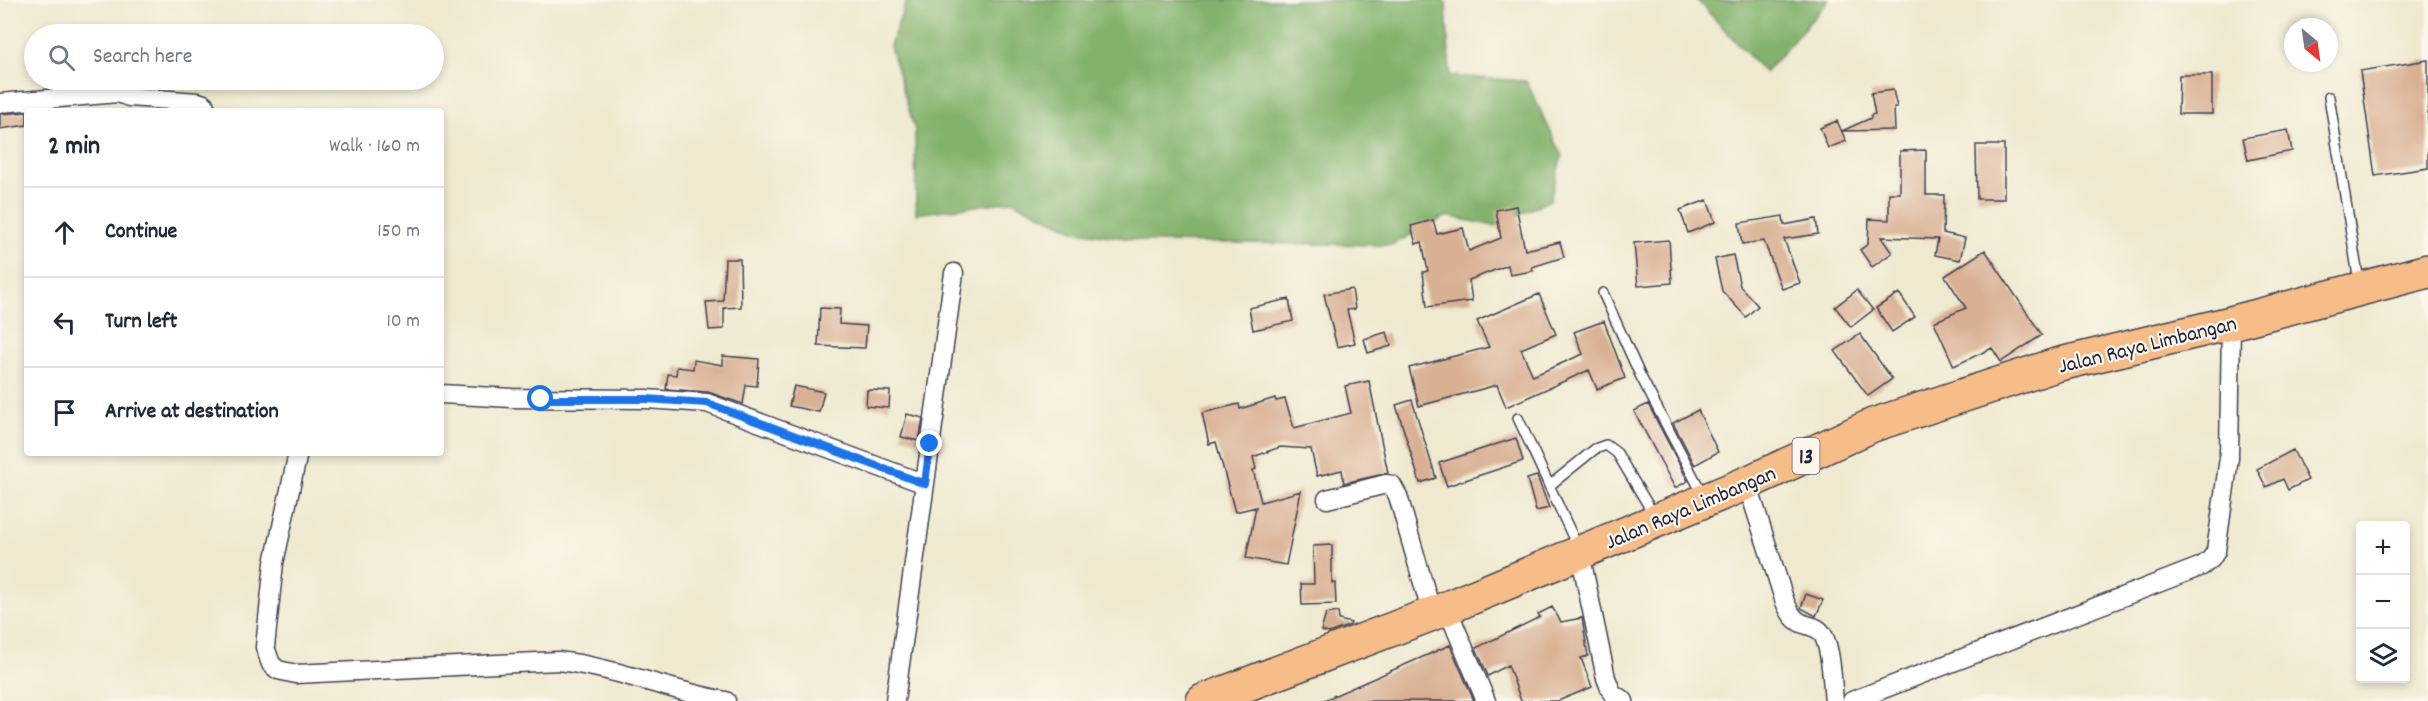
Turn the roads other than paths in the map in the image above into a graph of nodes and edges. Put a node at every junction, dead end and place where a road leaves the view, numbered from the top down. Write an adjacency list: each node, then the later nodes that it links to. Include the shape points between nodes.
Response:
1 (2329, 97): 6 (lane)
2 (0, 103): 3 (street, via 118,93 198,102)
3 (206, 108)
4 (2428, 271): 6 (highway, Jalan Raya Limbangan / 13)
5 (954, 273): 13 (street)
6 (2360, 288): 8 (highway, Jalan Raya Limbangan / 13)
7 (1603, 293): 16 (lane)
8 (2231, 323): 12 (highway, Jalan Raya Limbangan / 13, via 2056,365 1900,416); 26 (street, via 2229,458 2216,551 2211,559 2202,566)
9 (444, 394): 13 (street, via 707,403)
10 (1518, 418): 14 (lane)
11 (297, 456): 20 (street, via 274,564 265,638 266,657 278,670 296,674 558,661)
12 (1747, 483): 16 (highway, Jalan Raya Limbangan / 13); 25 (street, via 1792,617 1817,628 1827,644)
13 (925, 484): 21 (street)
14 (1549, 486): 17 (lane, via 1595,449 1606,446 1617,453); 18 (lane)
15 (1327, 499): 19 (street, via 1392,485)
16 (1705, 500): 17 (highway, Jalan Raya Limbangan / 13)
17 (1656, 519): 18 (highway, Jalan Raya Limbangan / 13)
18 (1580, 552): 19 (highway, Jalan Raya Limbangan / 13); 24 (street, via 1606,678 1612,693)
19 (1439, 611): 22 (highway, Jalan Raya Limbangan / 13); 23 (street)
20 (726, 701)
21 (895, 701)
22 (1203, 701)
23 (1486, 701)
24 (1624, 701)
25 (1834, 701)
26 (1852, 701)

